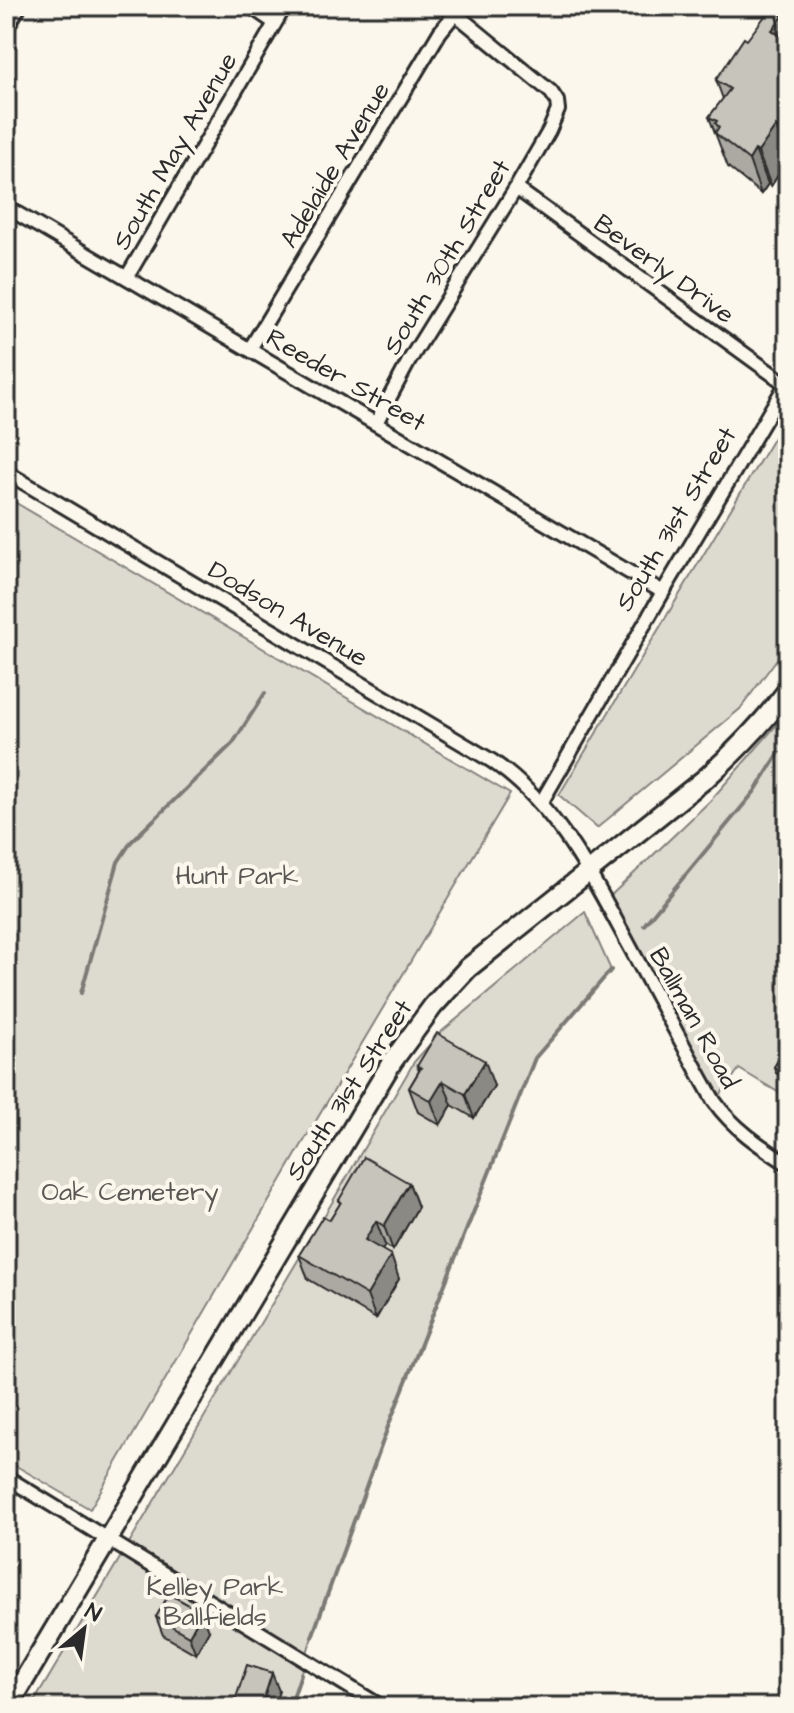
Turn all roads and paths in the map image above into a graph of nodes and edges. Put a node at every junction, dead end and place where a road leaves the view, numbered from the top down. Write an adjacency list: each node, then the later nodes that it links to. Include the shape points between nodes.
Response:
1 (16, 6): 5 (main road)
2 (250, 6): 6 (street)
3 (285, 6): 6 (street, South May Avenue)
4 (454, 9): 7 (street, South 30th Street, via 557,101 557,115); 10 (street, Adelaide Avenue)
5 (6, 23)
6 (275, 23): 9 (street, South May Avenue)
7 (516, 188): 11 (street, Beverly Drive); 12 (street, South 30th Street)
8 (6, 207): 9 (street, Reeder Street)
9 (127, 277): 10 (street, Reeder Street)
10 (250, 349): 12 (street, Reeder Street)
11 (787, 383): 14 (street, South 31st Street)
12 (376, 423): 14 (street, Reeder Street)
13 (6, 472): 16 (street, Dodson Avenue, via 492,761)
14 (663, 592): 16 (street, South 31st Street)
15 (788, 690): 17 (main road, South 31st Street, via 706,778)
16 (541, 803): 17 (street)
17 (589, 870): 18 (street, Ballman Road, via 723,1115); 20 (main road, South 31st Street, via 468,968 411,1033)
18 (788, 1164)
19 (6, 1477): 20 (street)
20 (108, 1538): 21 (street); 22 (main road, South 31st Street)
21 (368, 1703): 23 (street)
22 (8, 1707)
23 (382, 1707)

